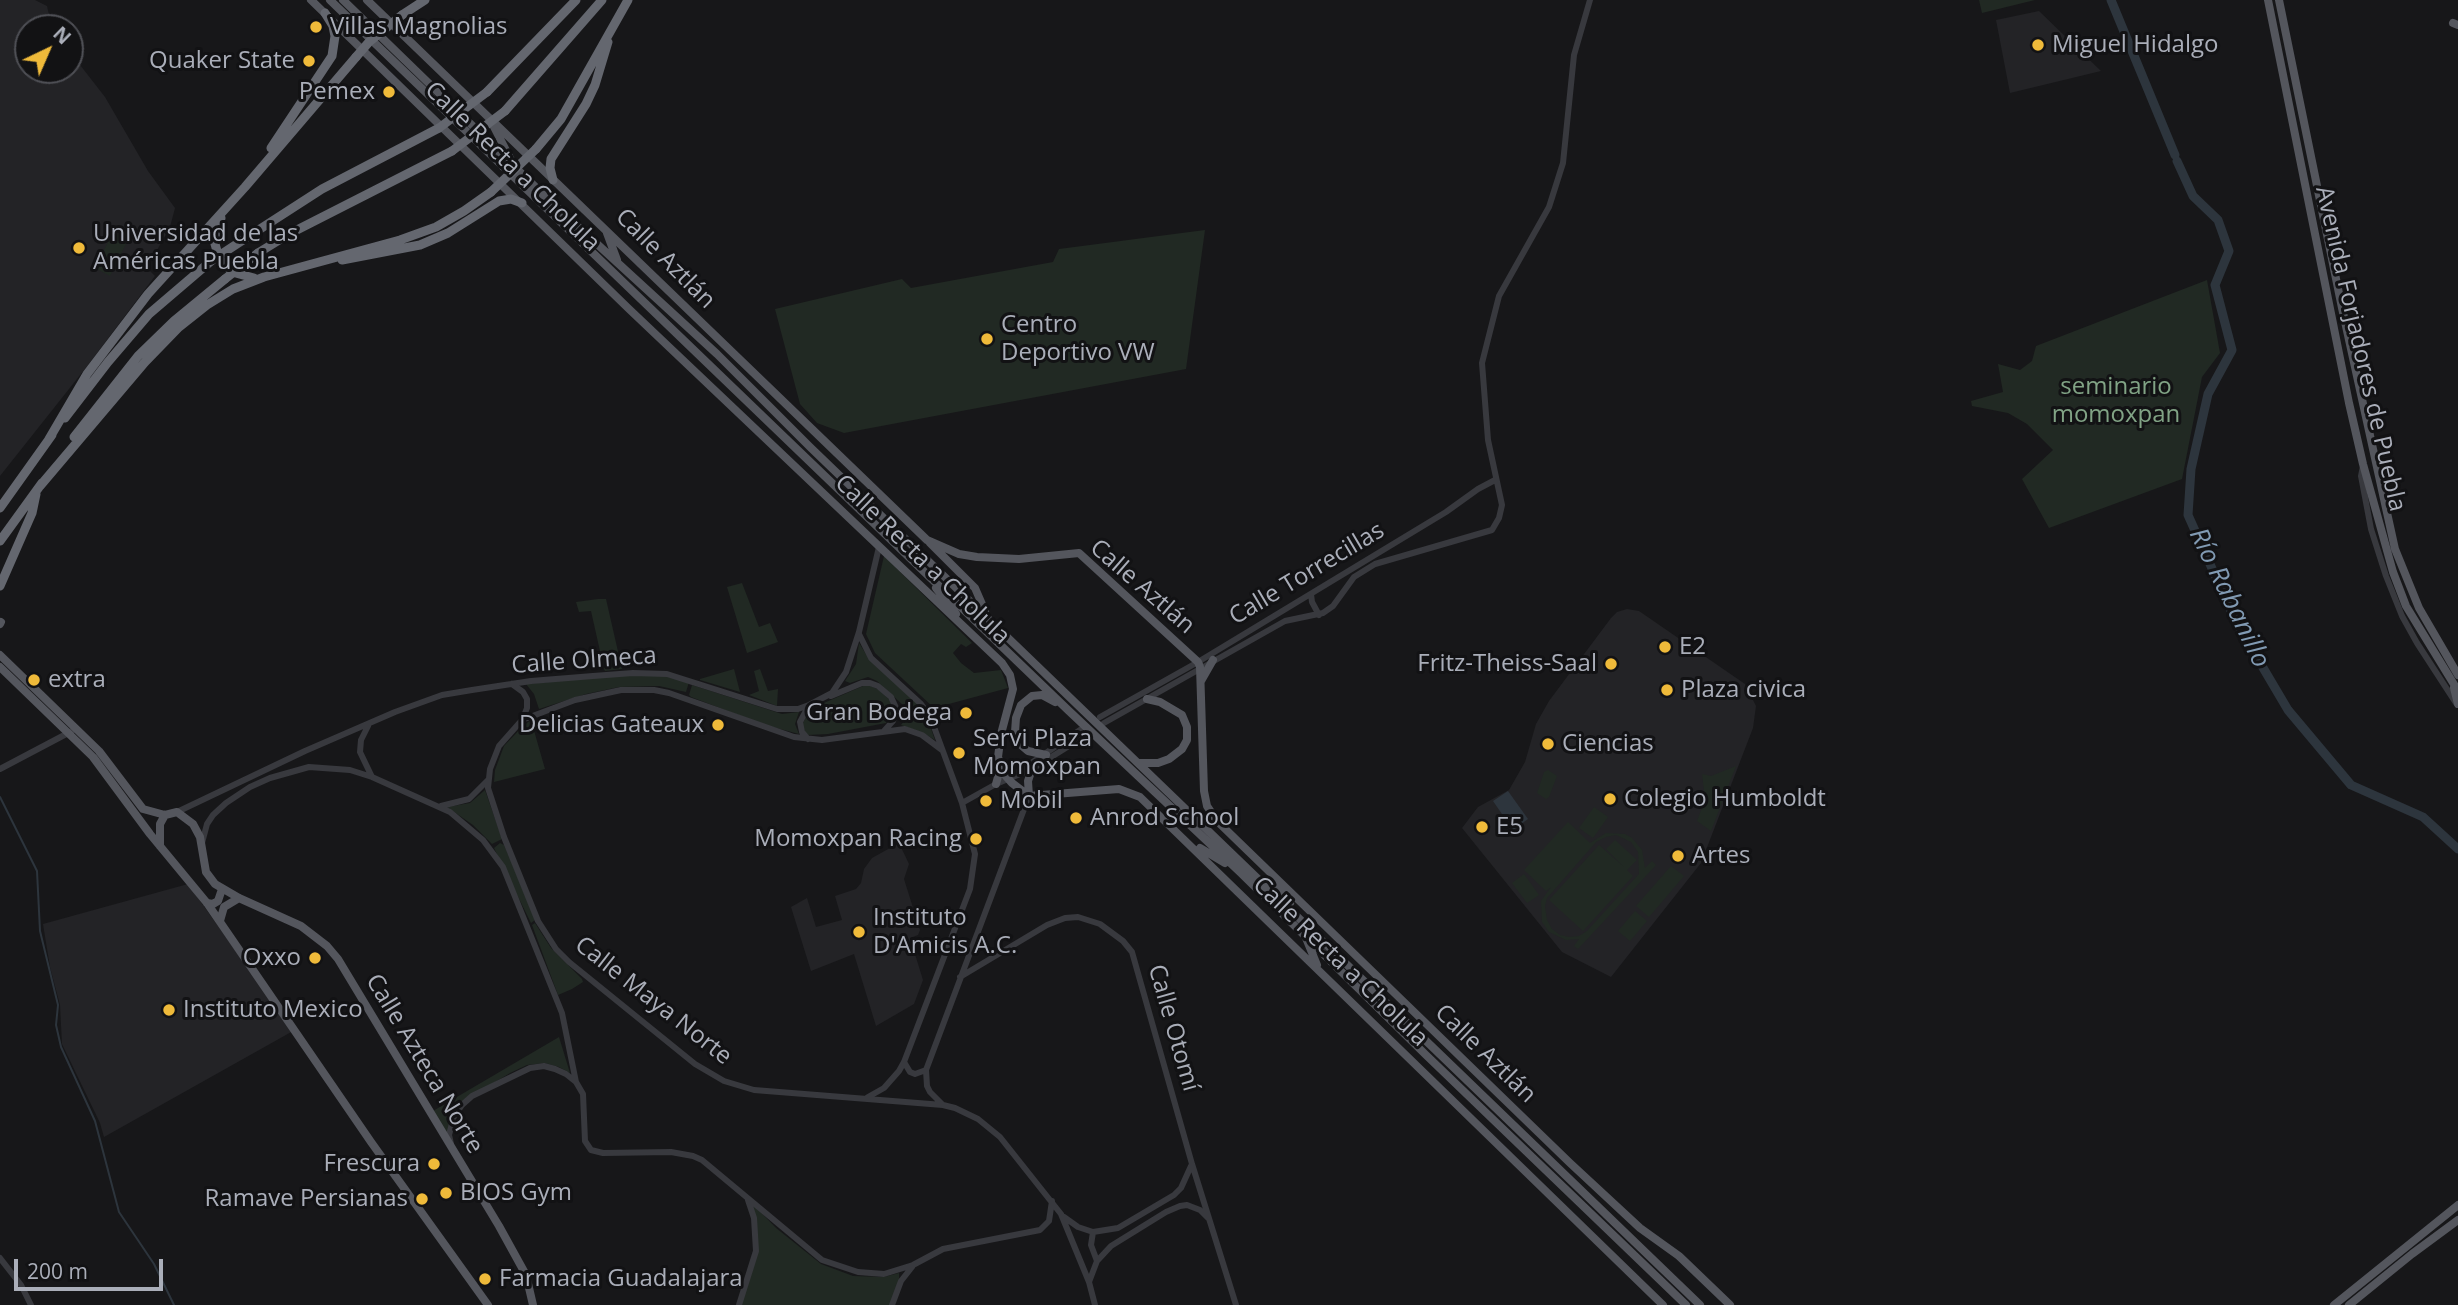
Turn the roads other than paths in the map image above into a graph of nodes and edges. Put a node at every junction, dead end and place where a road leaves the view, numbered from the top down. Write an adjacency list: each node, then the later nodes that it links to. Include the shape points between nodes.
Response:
1 (314, 0): 12 (main road, Calle Recta a Cholula)
2 (330, 0): 13 (main road, Calle Recta a Cholula)
3 (342, 0): 17 (main road, Calle Recta a Cholula)
4 (367, 0): 16 (main road, Calle Aztlán)
5 (425, 0): 19 (highway, bridge, via 369,42)
6 (576, 0): 30 (highway, bridge, via 487,92 439,128 322,189 211,261 167,297)
7 (602, 0): 35 (highway, bridge, via 505,111 452,151 258,253 174,321 105,396)
8 (1590, 0): 34 (street, via 1574,55 1563,163 1549,207 1499,296 1482,363)
9 (2268, 0): 33 (main road, Avenida Forjadores de Puebla)
10 (2279, 0): 53 (main road, Avenida Forjadores de Puebla, via 2395,549 2419,608)
11 (626, 2): 14 (highway)
12 (325, 13): 15 (main road, Calle Recta a Cholula); 19 (highway, via 335,36 332,56)
13 (347, 16): 15 (main road); 24 (main road, Calle Recta a Cholula)
14 (609, 33): 18 (highway, via 595,85 551,159); 25 (highway, bridge, via 561,119 491,192 436,227)
15 (357, 42): 20 (main road, Calle Recta a Cholula)
16 (489, 117): 17 (main road); 18 (main road, Calle Aztlán)
17 (514, 166): 26 (main road, Calle Recta a Cholula)
18 (553, 180): 22 (main road, Calle Aztlán)
19 (245, 187): 21 (highway)
20 (522, 203): 23 (main road, Calle Recta a Cholula); 25 (highway, via 499,201 448,233 411,248)
21 (225, 210): 27 (highway, via 215,238 219,258 236,274); 30 (highway, via 109,344)
22 (605, 227): 26 (main road); 32 (main road, Calle Aztlán)
23 (553, 233): 24 (main road); 29 (main road, Calle Recta a Cholula)
24 (593, 253): 28 (main road, Calle Recta a Cholula)
25 (326, 260): 27 (highway)
26 (618, 263): 31 (main road, Calle Recta a Cholula)
27 (264, 276): 35 (highway, via 217,298 168,337)
28 (746, 400): 29 (main road); 40 (main road, Calle Recta a Cholula)
29 (756, 428): 39 (main road, Calle Recta a Cholula)
30 (49, 439): 36 (highway)
31 (810, 447): 32 (main road); 46 (main road, Calle Recta a Cholula)
32 (845, 460): 37 (main road, Calle Aztlán)
33 (2363, 464): 57 (main road, Avenida Forjadores de Puebla, via 2406,606); 61 (street, via 2371,529 2393,594 2417,643)
34 (1495, 480): 41 (street, Calle Torrecillas); 43 (street, Calle Torrecillas, via 1502,505 1492,530 1375,564 1354,577)
35 (38, 489): 38 (highway); 42 (highway)
36 (0, 508)
37 (927, 540): 46 (main road, via 975,587); 51 (main road, Calle Aztlán, via 977,557 1019,559 1079,553)
38 (0, 541)
39 (879, 547): 47 (street); 48 (main road, Calle Recta a Cholula)
40 (922, 569): 48 (main road); 62 (main road, Calle Recta a Cholula)
41 (1333, 580): 43 (street); 44 (street, Calle Torrecillas)
42 (0, 586)
43 (1343, 592): 45 (street, Calle Torrecillas, via 1329,610)
44 (1311, 594): 45 (street); 51 (street, Calle Torrecillas)
45 (1318, 615): 50 (street, Calle Torrecillas, via 1284,621)
46 (988, 617): 70 (main road, Calle Recta a Cholula)
47 (859, 632): 58 (street, via 843,679); 68 (street, via 871,658 930,716)
48 (971, 634): 71 (main road, Calle Recta a Cholula, via 1010,675 1013,689 999,747)
49 (0, 655): 55 (main road)
50 (1213, 660): 51 (street, Calle Torrecillas); 54 (main road)
51 (1199, 665): 54 (main road, Calle Aztlán); 59 (street, Calle Torrecillas); 59 (street, Calle Torrecillas, via 1102,720)
52 (0, 667): 55 (main road)
53 (2458, 675)
54 (1201, 681): 89 (main road, Calle Aztlán, via 1208,806)
55 (22, 683): 65 (main road)
56 (512, 683): 60 (street, Calle Olmeca, via 667,674 777,709); 63 (street, via 527,699); 64 (street, Calle Olmeca, via 442,695)
57 (2456, 688): 61 (main road, Avenida Forjadores de Puebla)
58 (826, 698): 60 (street, Calle Olmeca); 66 (street, Calle Olmeca, via 862,683 875,684 891,697 897,710)
59 (1147, 699): 70 (main road, via 1182,715 1187,740 1169,759)
60 (809, 705): 67 (street, via 800,722)
61 (2458, 705)
62 (1069, 711): 69 (main road, via 1038,695 1027,699 1018,711 1015,732 1021,745); 92 (main road, Calle Recta a Cholula)
63 (522, 720): 67 (street, Calle Olmeca, via 603,693 654,690 783,735); 76 (street, Calle Olmeca, via 499,746)
64 (369, 724): 74 (street, via 360,752); 82 (street, Calle Olmeca)
65 (73, 731): 72 (street); 78 (main road)
66 (884, 731): 67 (street, Calle Olmeca); 68 (street, Calle Olmeca, via 905,729)
67 (807, 739)
68 (942, 750): 80 (street)
69 (1046, 755): 73 (street, via 1083,733); 75 (street)
70 (1139, 763): 97 (main road, Calle Recta a Cholula)
71 (1001, 766): 75 (main road); 77 (main road, Calle Recta a Cholula)
72 (0, 769)
73 (1032, 769): 75 (street); 79 (main road)
74 (372, 776): 81 (street); 86 (street, via 309,767 270,778 213,815)
75 (1008, 779): 77 (street); 79 (main road)
76 (487, 781): 81 (street, via 469,799); 85 (street, Calle Maya Norte)
77 (996, 784): 80 (street)
78 (121, 786): 83 (main road, via 146,811); 87 (main road)
79 (1028, 796): 84 (main road, Calle Recta a Cholula, via 1110,789 1129,792); 101 (street)
80 (962, 803): 104 (street, via 975,854 970,888)
81 (439, 806): 88 (street, via 462,820)
82 (177, 812): 83 (main road); 86 (main road, via 195,827)
83 (165, 815): 87 (main road, via 159,824)
84 (1185, 839): 92 (main road); 100 (main road, Calle Recta a Cholula)
85 (506, 842): 88 (street, via 499,841); 90 (street, Calle Maya Norte)
86 (202, 845): 93 (main road, via 206,872)
87 (160, 847): 95 (main road)
88 (491, 848): 91 (street)
89 (1259, 862): 97 (main road); 102 (main road, Calle Aztlán)
90 (514, 865): 91 (street); 108 (street, Calle Maya Norte, via 556,950 695,1064 724,1081 754,1090)
91 (503, 867): 107 (street, via 557,1000)
92 (1240, 872): 98 (main road, Calle Recta a Cholula)
93 (222, 889): 94 (main road, Calle Azteca Norte); 95 (main road, via 218,901)
94 (239, 898): 96 (main road, via 224,907); 111 (main road, Calle Azteca Norte, via 300,926 327,946 351,977)
95 (207, 903): 96 (main road)
96 (220, 921): 126 (main road)
97 (1306, 925): 99 (main road, Calle Recta a Cholula)
98 (1305, 936): 100 (main road); 110 (main road, Calle Recta a Cholula)
99 (1348, 965): 102 (main road); 105 (main road, Calle Recta a Cholula)
100 (1321, 974): 113 (main road, Calle Recta a Cholula)
101 (960, 977): 106 (street); 112 (street, Calle Otomí, via 1065,918 1078,917 1112,931 1132,952)
102 (1390, 989): 103 (main road, Calle Aztlán)
103 (1445, 1042): 105 (main road); 135 (main road, Calle Aztlán, via 1640,1228)
104 (904, 1062): 106 (street, via 915,1074); 108 (street, via 884,1088)
105 (1452, 1064): 134 (main road, Calle Recta a Cholula)
106 (926, 1070): 109 (street, via 930,1093)
107 (576, 1082): 111 (street, via 544,1066 530,1068 472,1096 454,1116 449,1135); 114 (street, via 583,1094 586,1141 591,1150 693,1156)
108 (867, 1098): 109 (street, Calle Maya Norte)
109 (943, 1105): 115 (street, Calle Maya Norte, via 966,1113 1000,1137)
110 (1521, 1146): 113 (main road); 133 (main road, Calle Recta a Cholula)
111 (453, 1150): 127 (main road, Calle Azteca Norte, via 526,1275)
112 (1192, 1164): 119 (street, Calle Otomí); 120 (street, via 1181,1188 1168,1199 1118,1228)
113 (1533, 1176): 132 (main road, Calle Recta a Cholula)
114 (747, 1198): 123 (street, via 822,1261 884,1274); 128 (street, via 754,1218 756,1251)
115 (1052, 1201): 117 (street, Calle Maya Norte); 123 (street, via 1049,1221 1040,1230 943,1249)
116 (2458, 1205): 136 (main road)
117 (1061, 1214): 120 (street); 124 (street)
118 (2458, 1220): 137 (main road)
119 (1212, 1222): 122 (street, via 1200,1210 1180,1206 1111,1246); 131 (street, Calle Otomí)
120 (1093, 1232): 122 (street, via 1091,1245)
121 (0, 1258): 125 (street)
122 (1097, 1261): 124 (street)
123 (913, 1265): 129 (street, via 901,1280)
124 (1089, 1282): 130 (street)
125 (31, 1305)
126 (488, 1305)
127 (533, 1305)
128 (739, 1305)
129 (892, 1305)
130 (1095, 1305)
131 (1236, 1305)
132 (1663, 1305)
133 (1686, 1305)
134 (1700, 1305)
135 (1730, 1305)
136 (2334, 1305)
137 (2349, 1305)

